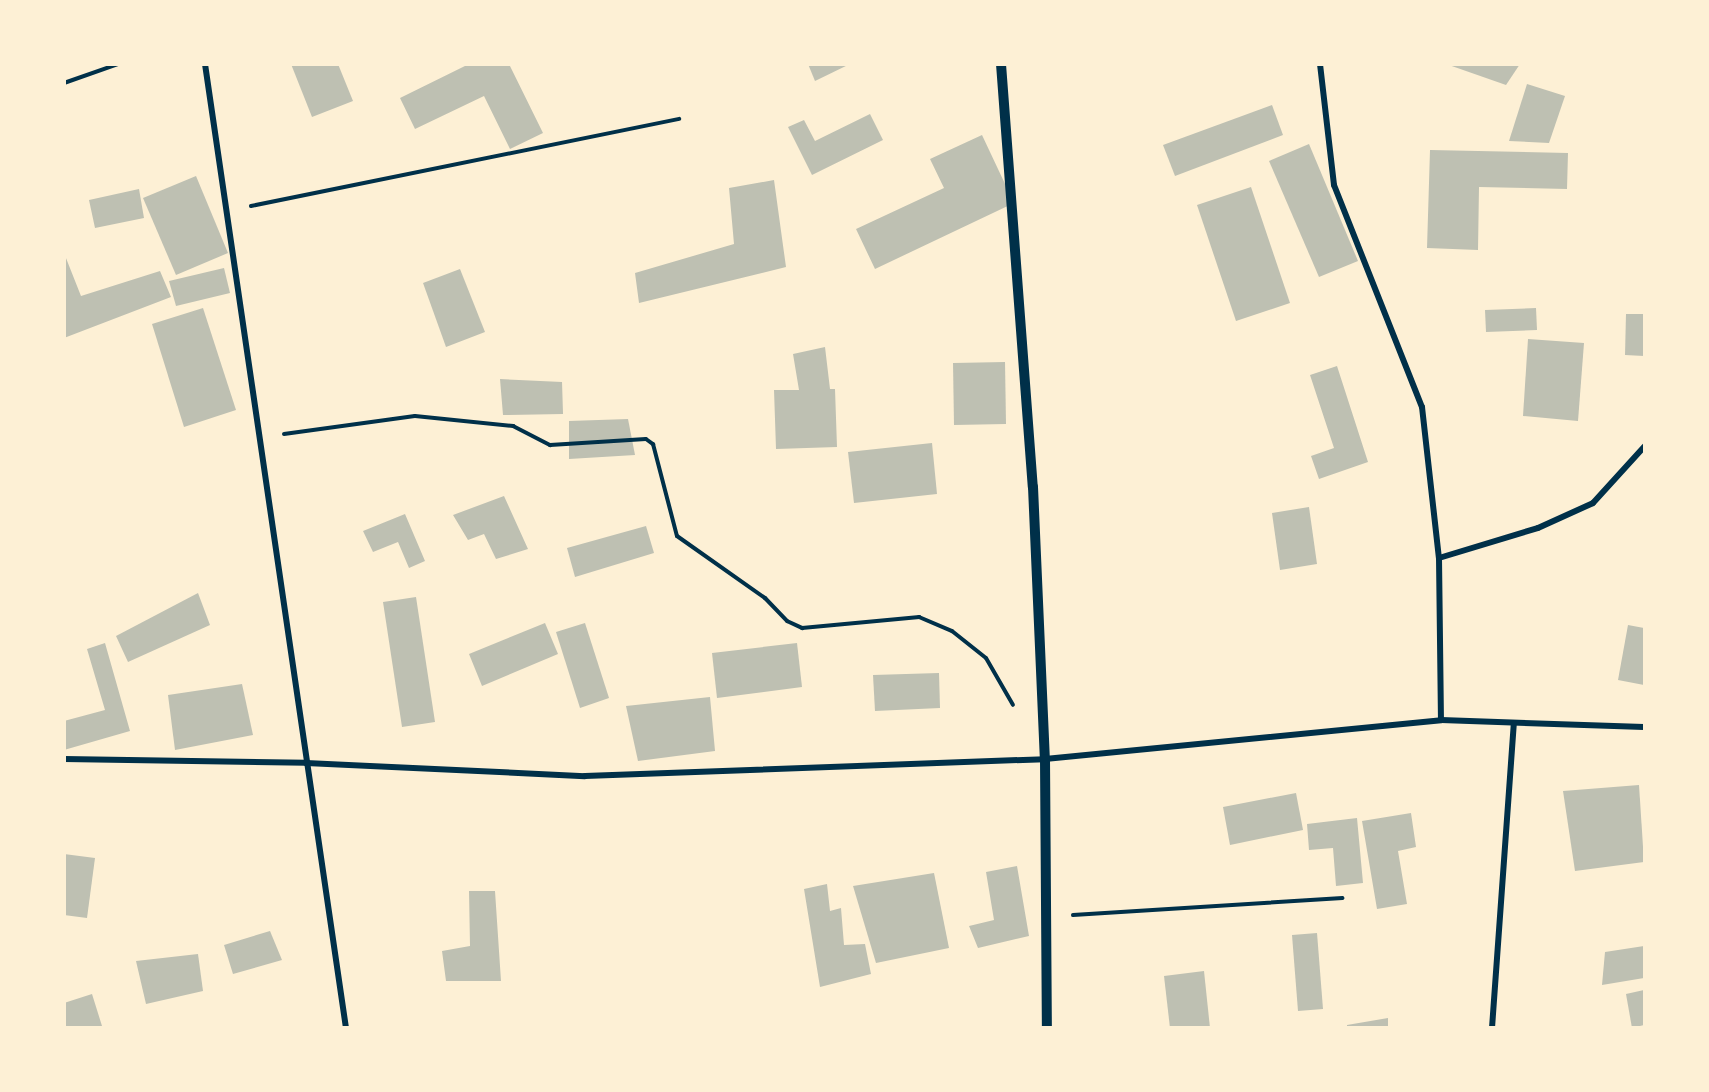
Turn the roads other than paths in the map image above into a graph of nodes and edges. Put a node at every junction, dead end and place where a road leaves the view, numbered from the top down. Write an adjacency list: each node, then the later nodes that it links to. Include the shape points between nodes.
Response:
1 (205, 64): 11 (street)
2 (1001, 64): 10 (street, via 1033,487)
3 (1320, 64): 5 (street, via 1334,185 1422,407)
4 (1644, 447): 5 (street, via 1593,503 1538,528)
5 (1439, 558): 6 (street)
6 (1441, 720): 7 (street); 10 (street)
7 (1514, 724): 8 (street); 14 (street)
8 (1644, 727)
9 (64, 759): 11 (street)
10 (1045, 759): 11 (street, via 585,776); 13 (street)
11 (306, 763): 12 (street)
12 (346, 1028)
13 (1047, 1028)
14 (1492, 1028)

